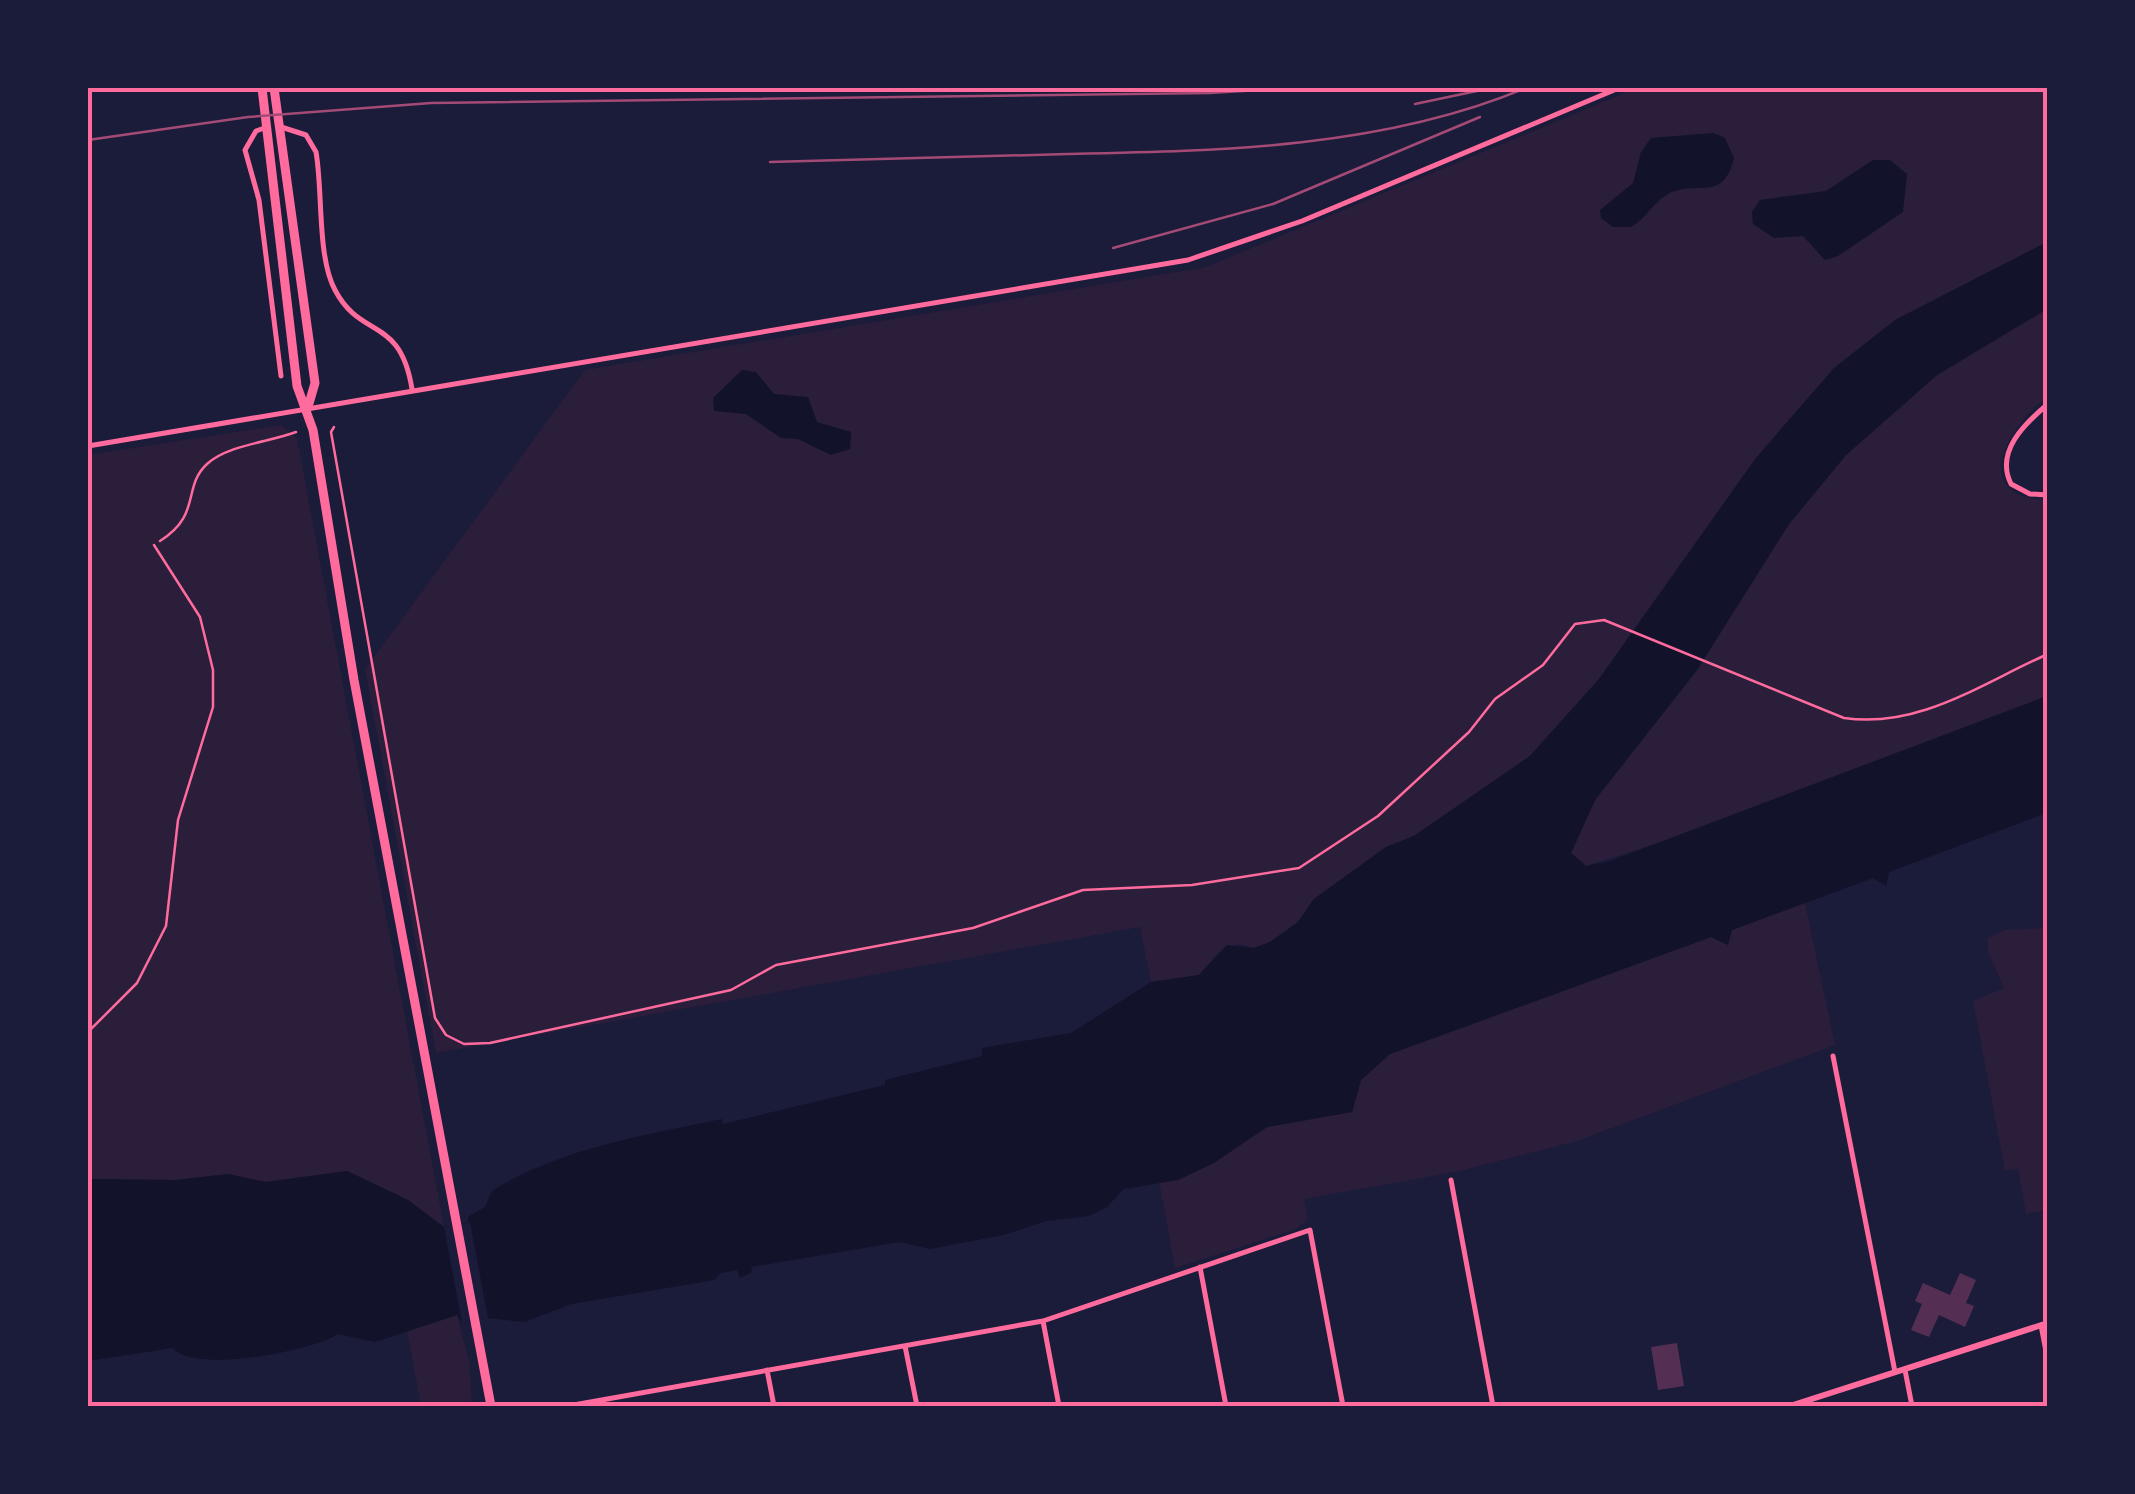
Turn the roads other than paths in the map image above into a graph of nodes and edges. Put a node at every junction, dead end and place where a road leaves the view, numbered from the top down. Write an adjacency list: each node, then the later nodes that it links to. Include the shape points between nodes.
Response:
1 (262, 88): 7 (main road, via 296,386)
2 (274, 88): 7 (main road, via 315,383)
3 (1619, 88): 5 (street, via 1302,221 1188,260)
4 (280, 376): 5 (street, via 259,200 246,158 246,143 256,131 275,126 296,129 312,142 332,287 352,312 397,342)
5 (412, 389): 7 (street)
6 (2048, 404): 9 (street, via 2008,451 2008,477 2018,490)
7 (308, 407): 8 (street); 23 (main road)
8 (88, 446)
9 (2048, 495)
10 (154, 545): 11 (lane, via 200,617 214,670 213,708 181,804 166,926 137,983)
11 (88, 1032)
12 (1833, 1056): 21 (street)
13 (1451, 1180): 31 (street)
14 (1200, 1267): 15 (street); 29 (street); 30 (street, via 1310,1230)
15 (1043, 1322): 17 (street); 28 (street)
16 (2044, 1324): 18 (street); 19 (street)
17 (905, 1346): 20 (street); 27 (street)
18 (2048, 1362)
19 (1904, 1369): 21 (street); 33 (street)
20 (767, 1370): 22 (street); 26 (street)
21 (1894, 1372): 32 (street)
22 (630, 1395): 24 (street); 25 (street)
23 (491, 1406)
24 (568, 1406)
25 (632, 1406)
26 (774, 1406)
27 (917, 1406)
28 (1058, 1406)
29 (1226, 1406)
30 (1343, 1406)
31 (1493, 1406)
32 (1790, 1406)
33 (1912, 1406)

